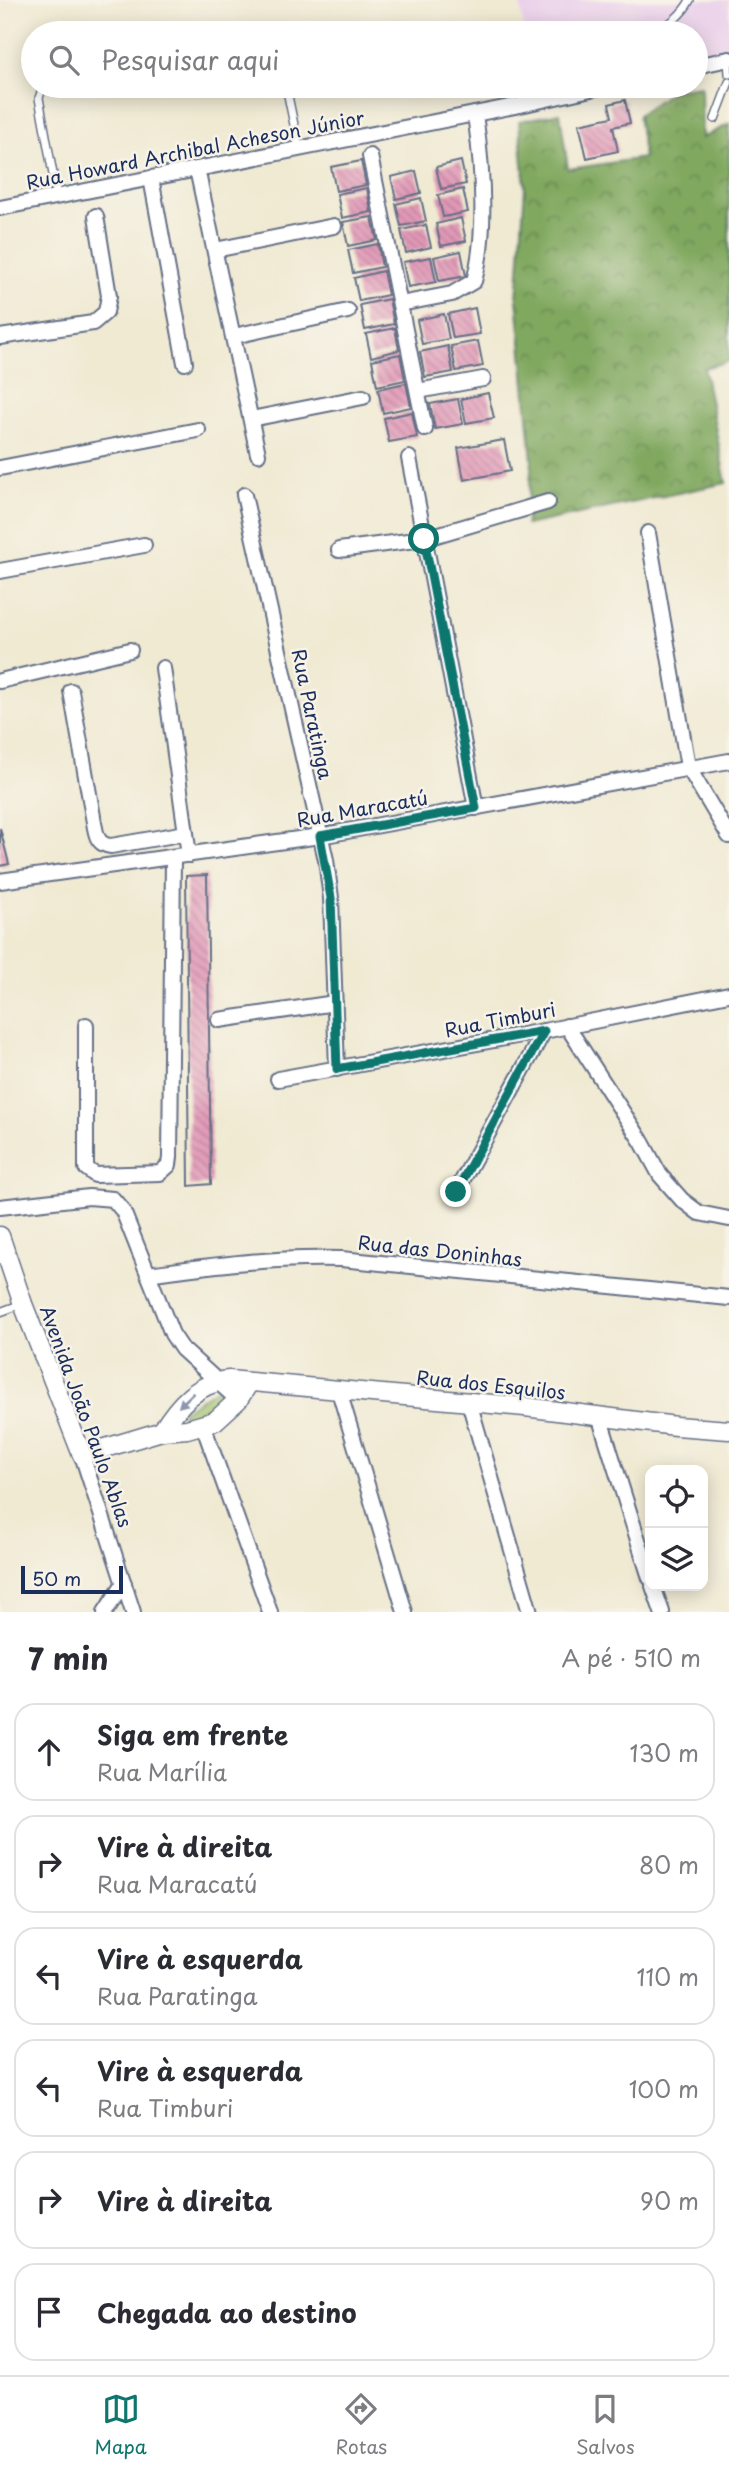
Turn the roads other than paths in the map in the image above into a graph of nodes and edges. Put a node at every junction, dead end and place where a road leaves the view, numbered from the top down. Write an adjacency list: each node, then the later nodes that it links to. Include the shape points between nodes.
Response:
1 (690, 0): 2 (lane)
2 (673, 21)
3 (729, 64): 4 (street)
4 (708, 65)
5 (729, 82): 12 (lane)
6 (39, 98): 17 (lane)
7 (288, 98): 13 (lane)
8 (529, 98): 10 (lane)
9 (551, 98): 10 (street, Rua Howard Archibal Acheson Júnior)
10 (525, 104): 11 (street, Rua Howard Archibal Acheson Júnior)
11 (475, 114): 13 (street, Rua Howard Archibal Acheson Júnior); 22 (street, via 483,185 474,281 452,294)
12 (715, 119)
13 (299, 149): 15 (street, Rua Howard Archibal Acheson Júnior)
14 (370, 156): 22 (street)
15 (198, 169): 16 (street, Rua Howard Archibal Acheson Júnior); 21 (street)
16 (151, 178): 17 (street, Rua Howard Archibal Acheson Júnior); 26 (street)
17 (57, 196): 18 (street, Rua Howard Archibal Acheson Júnior)
18 (0, 208)
19 (96, 216): 25 (street, via 109,296 106,312 93,323)
20 (334, 226): 21 (street)
21 (215, 250): 24 (street)
22 (400, 304): 28 (street)
23 (348, 311): 24 (street)
24 (234, 336): 30 (street)
25 (0, 337)
26 (185, 363)
27 (483, 379): 28 (street)
28 (418, 391): 31 (street)
29 (363, 397): 30 (street)
30 (251, 419): 33 (street)
31 (425, 429)
32 (198, 430): 35 (street)
33 (258, 454)
34 (409, 458): 39 (street)
35 (0, 468)
36 (244, 495): 51 (street, Rua Paratinga)
37 (548, 502): 39 (street)
38 (648, 533): 48 (street)
39 (424, 539): 41 (street); 49 (street)
40 (145, 545): 42 (street)
41 (339, 550)
42 (0, 571)
43 (130, 650): 45 (street)
44 (163, 668): 50 (street)
45 (0, 681)
46 (71, 691): 50 (street, via 99,842 111,846)
47 (729, 761): 48 (street, Rua Maracatú)
48 (688, 767): 49 (street, Rua Maracatú); 52 (street)
49 (476, 808): 51 (street, Rua Maracatú)
50 (187, 833): 53 (street)
51 (320, 836): 53 (street, Rua Maracatú); 57 (street, Rua Paratinga, via 331,898)
52 (729, 836)
53 (189, 855): 54 (street, Rua Maracatú)
54 (173, 858): 55 (street, Rua Maracatú); 59 (street, via 170,1157 160,1173 95,1175 86,1168)
55 (0, 881)
56 (729, 994): 60 (street, Rua Timburi)
57 (335, 1003): 58 (street); 62 (street, Rua Paratinga)
58 (219, 1020)
59 (86, 1025)
60 (567, 1027): 61 (street, Rua Timburi); 66 (street, via 660,1175 699,1213)
61 (544, 1031): 62 (street, Rua Timburi); 64 (street)
62 (337, 1069): 63 (street, Rua Timburi)
63 (278, 1079)
64 (456, 1192)
65 (0, 1207): 68 (street, via 89,1197 113,1199 123,1211)
66 (729, 1219)
67 (0, 1236): 70 (street, Avenida João Paulo Ablas)
68 (148, 1274): 69 (street, Rua das Doninhas, via 240,1261 341,1259); 72 (street, via 172,1334 182,1349)
69 (729, 1298)
70 (23, 1304): 71 (lane); 81 (street, Avenida João Paulo Ablas)
71 (0, 1311)
72 (219, 1381): 73 (street, Rua dos Esquilos); 75 (street); 80 (street, one-way to 80, via 182,1403)
73 (249, 1383): 74 (street, Rua dos Esquilos); 75 (street)
74 (339, 1391): 76 (street, Rua dos Esquilos); 88 (street)
75 (238, 1399): 78 (street)
76 (468, 1402): 77 (street, Rua dos Esquilos); 89 (street)
77 (599, 1416): 79 (street, Rua dos Esquilos); 82 (street)
78 (203, 1426): 80 (street); 87 (street)
79 (729, 1430)
80 (162, 1431): 81 (street)
81 (82, 1455): 83 (street, Avenida João Paulo Ablas)
82 (645, 1562)
83 (124, 1583): 85 (street); 86 (street, Avenida João Paulo Ablas)
84 (655, 1591): 90 (street)
85 (105, 1612)
86 (133, 1612)
87 (270, 1612)
88 (405, 1612)
89 (530, 1612)
90 (662, 1612)

